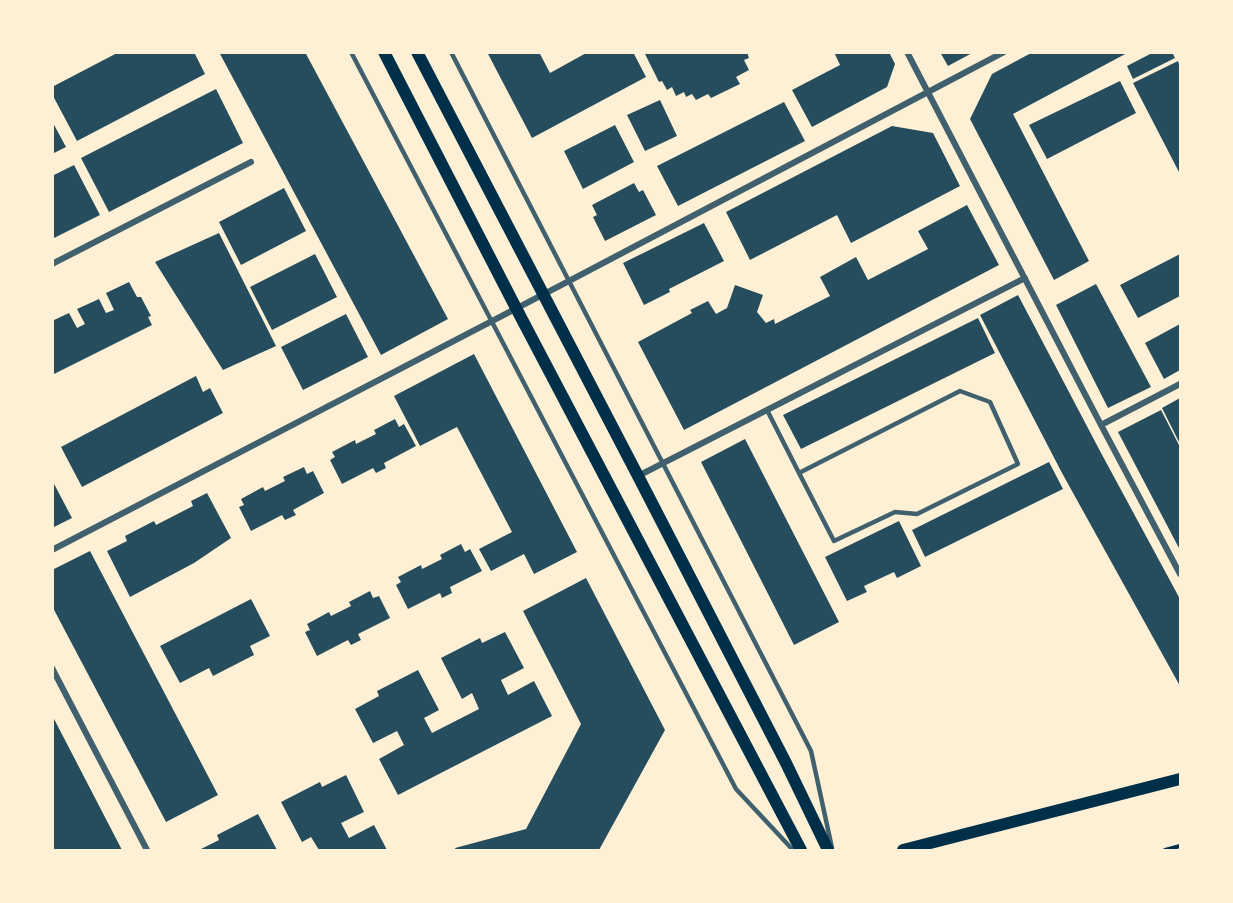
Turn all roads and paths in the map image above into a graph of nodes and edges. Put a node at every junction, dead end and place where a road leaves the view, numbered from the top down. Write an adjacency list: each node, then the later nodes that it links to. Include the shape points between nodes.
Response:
1 (351, 52): 14 (lane)
2 (384, 52): 13 (main road)
3 (417, 52): 12 (main road)
4 (450, 52): 11 (lane)
5 (907, 52): 7 (street)
6 (1004, 52): 7 (street)
7 (928, 92): 10 (street); 11 (street)
8 (251, 162): 9 (street)
9 (52, 264)
10 (1025, 278): 16 (street); 17 (street)
11 (569, 281): 12 (street); 18 (lane)
12 (544, 294): 13 (street); 20 (main road)
13 (516, 308): 14 (street); 28 (main road)
14 (492, 320): 21 (street); 27 (lane, via 736,789)
15 (1180, 384): 17 (street)
16 (767, 410): 18 (street); 19 (lane)
17 (1101, 425): 22 (street)
18 (663, 464): 20 (street); 30 (lane, via 811,751)
19 (799, 473): 19 (lane, via 834,540 895,512 917,514 1018,464 990,402 960,391)
20 (638, 476): 29 (main road)
21 (52, 550)
22 (1180, 574)
23 (52, 668): 26 (street)
24 (1180, 779): 31 (main road)
25 (1180, 846): 32 (path)
26 (147, 850)
27 (793, 850)
28 (801, 850)
29 (828, 850)
30 (833, 850)
31 (903, 850)
32 (1165, 850)

